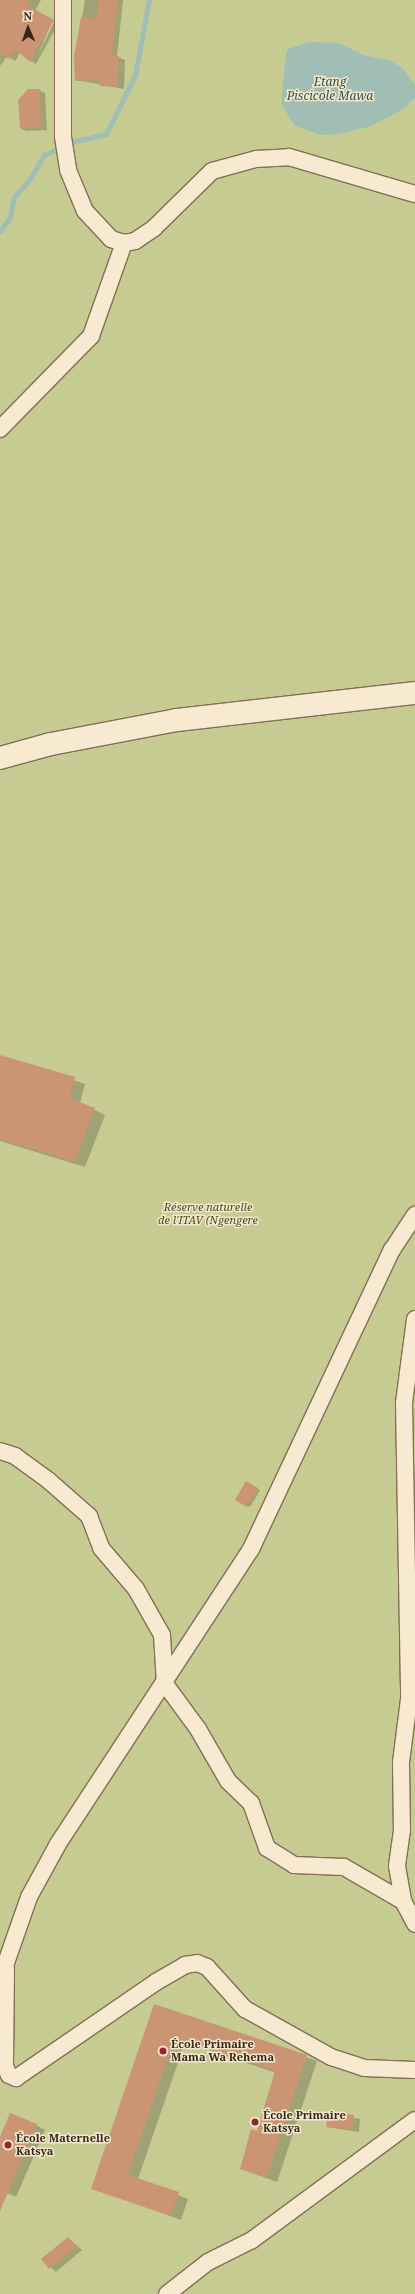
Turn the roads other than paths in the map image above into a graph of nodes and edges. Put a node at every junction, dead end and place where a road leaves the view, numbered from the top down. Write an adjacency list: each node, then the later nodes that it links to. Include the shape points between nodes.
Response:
1 (63, 0): 3 (street, via 63,137 72,186 84,211 107,235)
2 (415, 194): 3 (street, via 289,157 256,159 212,171 154,228)
3 (124, 243): 4 (street, via 91,336)
4 (0, 429)
5 (415, 693): 6 (street, via 177,720 51,744)
6 (0, 758)
7 (415, 1215): 10 (street, via 392,1250 251,1550 203,1618)
8 (415, 1319): 11 (street, via 404,1403 408,1699 401,1762 402,1830 397,1866)
9 (0, 1451): 10 (street, via 15,1456 48,1480 89,1516 101,1548 136,1589 162,1635)
10 (165, 1684): 11 (street, via 198,1729 228,1781 251,1803 267,1848 294,1865 344,1867); 13 (street, via 58,1844 29,1897)
11 (403, 1901): 12 (street)
12 (415, 1924)
13 (6, 1959): 14 (street); 15 (street, via 5,2066 9,2075 16,2078 156,1982 185,1964 197,1963 207,1967 245,2009 332,2057 364,2068)
14 (0, 1980)
15 (415, 2070)
16 (415, 2120): 17 (street, via 252,2240 208,2262)
17 (167, 2294)

